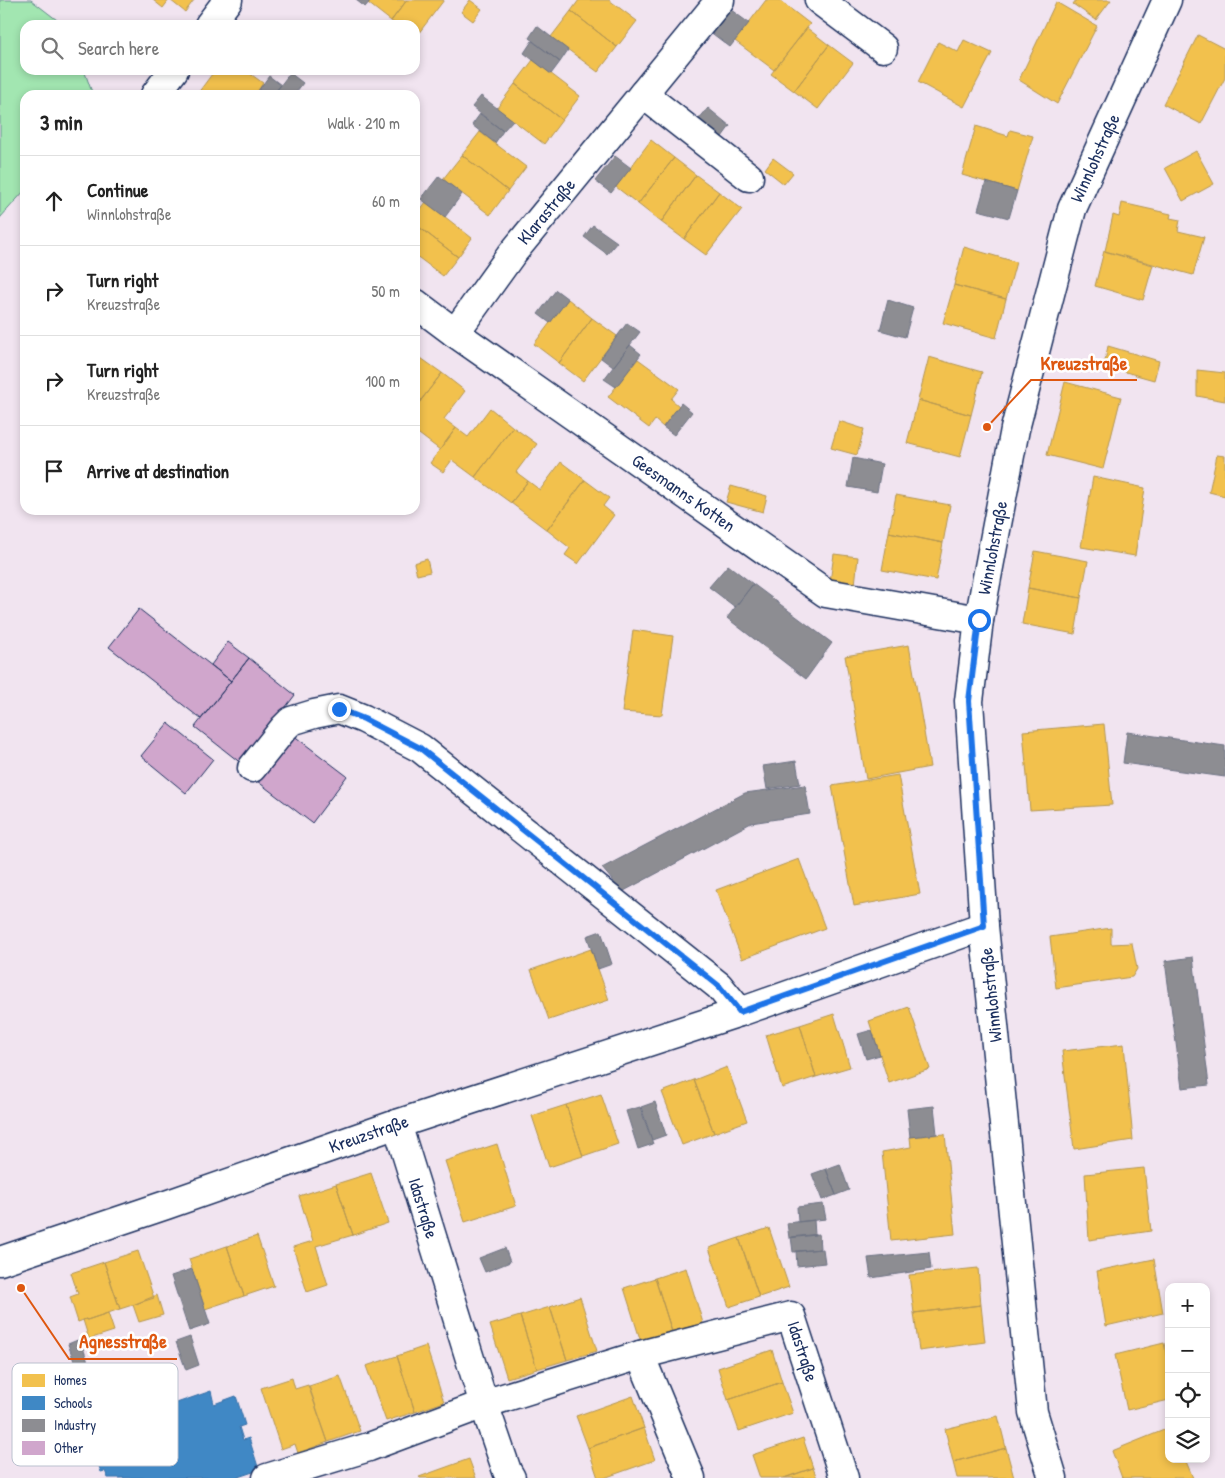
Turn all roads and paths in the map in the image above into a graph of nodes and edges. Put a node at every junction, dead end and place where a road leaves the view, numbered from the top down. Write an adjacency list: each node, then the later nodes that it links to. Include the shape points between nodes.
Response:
1 (228, 0): 5 (street)
2 (720, 0): 9 (street, Klarastraße)
3 (820, 0): 6 (street)
4 (1167, 0): 13 (street, Winnlohstraße, via 1072,210 1015,429)
5 (213, 20)
6 (883, 48)
7 (170, 75): 8 (street)
8 (159, 90)
9 (643, 94): 10 (street); 12 (street, Klarastraße, via 512,255)
10 (749, 177)
11 (420, 307): 12 (street, Geesmanns Kotten)
12 (455, 333): 13 (street, Geesmanns Kotten, via 826,592)
13 (979, 620): 15 (street, Winnlohstraße, via 969,701)
14 (252, 768): 16 (street, via 291,721 339,709 364,719 428,754 719,986)
15 (984, 926): 16 (street, Kreuzstraße); 25 (street, Winnlohstraße, via 1033,1412)
16 (740, 1012): 17 (street, Kreuzstraße)
17 (397, 1124): 18 (street, Kreuzstraße); 20 (street, Idastraße)
18 (0, 1261)
19 (640, 1355): 20 (street, Idastraße); 23 (street); 24 (street, Idastraße, via 791,1316)
20 (484, 1404): 21 (street, Idastraße, via 369,1447); 22 (street, Idastraße)
21 (267, 1478)
22 (511, 1478)
23 (691, 1478)
24 (844, 1478)
25 (1053, 1478)

